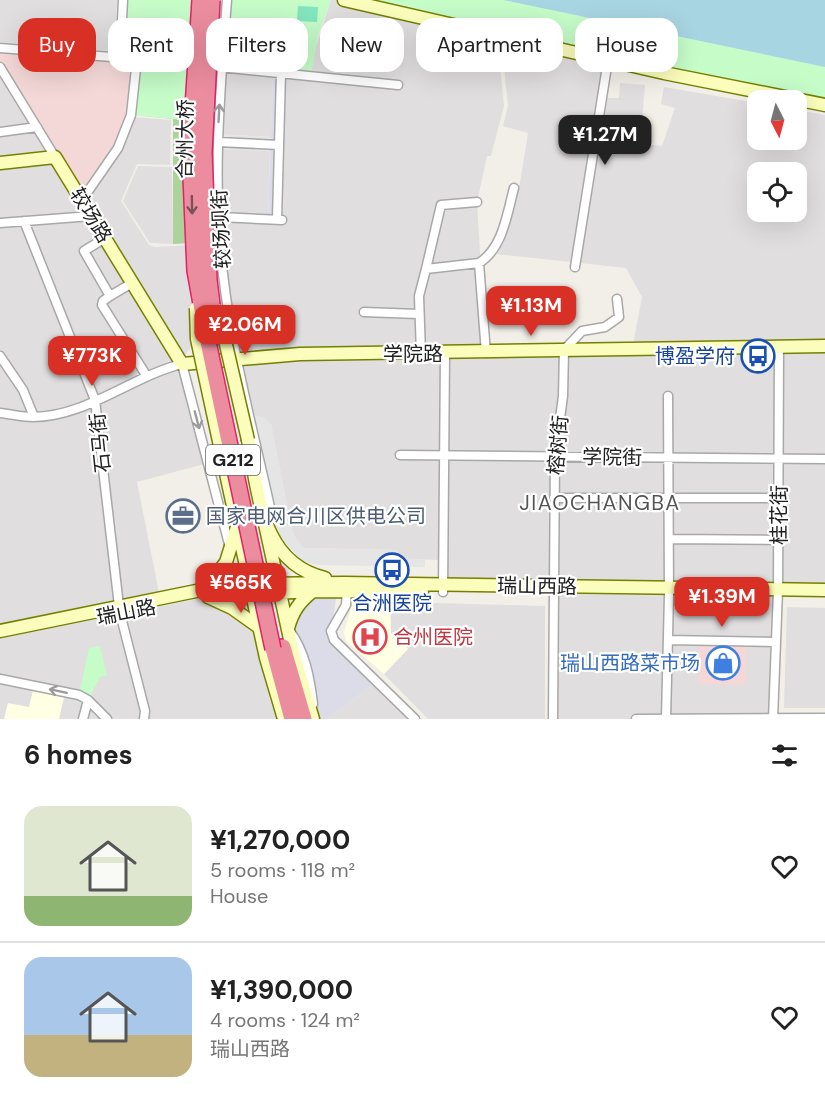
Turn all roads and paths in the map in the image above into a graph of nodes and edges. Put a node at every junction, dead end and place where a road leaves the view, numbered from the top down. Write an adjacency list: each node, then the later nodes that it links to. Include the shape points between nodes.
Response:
1 (123, 0): 6 (street)
2 (200, 0): 37 (highway, 合州大桥 / G212, one-way to 37, bridge, via 190,153)
3 (212, 0): 38 (highway, 合州大桥 / G212, bridge, via 204,152)
4 (227, 0): 7 (street, 较场坝街)
5 (345, 0): 9 (main road)
6 (122, 18)
7 (226, 18)
8 (0, 48): 10 (street)
9 (575, 52)
10 (108, 57)
11 (0, 67): 20 (street, 较场路)
12 (136, 72): 27 (street, via 131,115 123,137)
13 (222, 72): 22 (street, 较场坝街, one-way to 13)
14 (270, 72): 17 (street)
15 (606, 72): 35 (street)
16 (666, 72): 19 (main road)
17 (280, 73): 18 (street); 23 (street)
18 (398, 85)
19 (825, 105)
20 (37, 127): 21 (street); 24 (street, 较场路)
21 (0, 132)
22 (218, 142): 23 (street); 30 (street, 较场坝街)
23 (279, 145): 30 (street, via 279,219)
24 (55, 157): 25 (main road); 27 (main road, 较场路)
25 (0, 163)
26 (514, 188): 34 (street, via 503,231 490,256)
27 (82, 200): 29 (main road, 较场路)
28 (477, 202): 36 (street, via 441,205)
29 (91, 216): 31 (street); 33 (main road, 较场路)
30 (220, 217): 51 (street, 较场坝街, via 223,273)
31 (24, 221): 32 (street); 55 (street, 石马街)
32 (0, 223)
33 (105, 238): 39 (main road, 较场路); 40 (street, via 84,251)
34 (479, 263): 36 (street); 47 (street)
35 (575, 267)
36 (426, 268): 43 (street)
37 (195, 271): 68 (main road, bridge, via 197,339); 90 (highway, G212, bridge)
38 (209, 280): 67 (main road, bridge, via 226,336); 90 (highway, G212, bridge, via 216,337)
39 (132, 282): 40 (street); 52 (main road, 较场路)
40 (110, 296): 53 (street, via 102,305)
41 (617, 299): 46 (street, via 619,317 604,327 582,331)
42 (364, 312): 43 (street)
43 (418, 315): 48 (street)
44 (825, 346): 45 (main road, 学院路)
45 (779, 347): 46 (main road, 学院路); 62 (street, 桂花街)
46 (564, 350): 47 (main road, 学院路); 60 (street, 榕树街)
47 (486, 353): 49 (main road, 学院路)
48 (421, 354): 49 (main road, 学院路); 51 (main road, 学院路, via 300,354)
49 (445, 354): 59 (street)
50 (0, 356): 57 (street, via 23,390)
51 (238, 359): 52 (main road, 学院路); 67 (street, 较场坝街, via 270,507)
52 (182, 364): 53 (street); 71 (street, one-way to 71)
53 (146, 375): 55 (street)
54 (668, 396): 61 (street)
55 (95, 400): 57 (street); 83 (street, 石马街)
56 (0, 413): 57 (street)
57 (34, 417)
58 (400, 455): 59 (street, 学院街)
59 (444, 455): 60 (street, 学院街); 75 (street)
60 (555, 456): 61 (street, 学院街); 64 (street, 榕树街)
61 (669, 458): 62 (street, 学院街); 65 (street)
62 (779, 459): 63 (street, 学院街); 66 (street, 桂花街)
63 (825, 459)
64 (554, 498): 65 (street); 76 (street, 榕树街)
65 (669, 498): 66 (street); 69 (street)
66 (779, 498): 70 (street, 桂花街)
67 (265, 524): 72 (main road, via 282,554 295,567); 74 (main road)
68 (237, 526): 71 (main road); 73 (main road)
69 (669, 539): 70 (street); 79 (street)
70 (779, 540): 81 (street, 桂花街)
71 (230, 549): 80 (main road)
72 (346, 587): 74 (main road, 瑞山西路); 75 (main road, 瑞山西路); 78 (main road, 瑞山西路); 101 (street, via 346,604 332,631 334,640)
73 (251, 588): 74 (main road, 瑞山西路); 80 (main road, 瑞山路); 84 (main road)
74 (279, 588): 78 (main road, 瑞山西路); 85 (main road)
75 (443, 588): 76 (main road, 瑞山西路)
76 (554, 590): 79 (main road, 瑞山西路); 102 (street, 榕树街)
77 (825, 590): 81 (main road, 瑞山西路)
78 (313, 591): 85 (main road, via 302,599)
79 (669, 592): 81 (main road, 瑞山西路); 88 (street)
80 (206, 593): 83 (main road, 瑞山路); 84 (main road)
81 (778, 593): 82 (main road, 瑞山西路); 89 (street, 桂花街)
82 (825, 597)
83 (119, 610): 86 (main road, 瑞山路); 87 (main road, 瑞山路); 96 (street, 石马街)
84 (260, 628): 97 (main road)
85 (288, 629): 100 (main road)
86 (0, 631)
87 (0, 638)
88 (668, 640): 89 (street); 104 (street)
89 (776, 642): 105 (street, 桂花街)
90 (278, 648): 98 (highway, G212); 99 (highway, G212)
91 (0, 679): 92 (street, one-way to 91)
92 (88, 700): 94 (street); 95 (street)
93 (825, 718): 105 (street)
94 (83, 719)
95 (108, 719)
96 (144, 719)
97 (284, 719)
98 (292, 719)
99 (304, 719)
100 (314, 719)
101 (415, 719)
102 (553, 719)
103 (636, 719): 104 (street)
104 (666, 719): 105 (street)
105 (773, 719)

